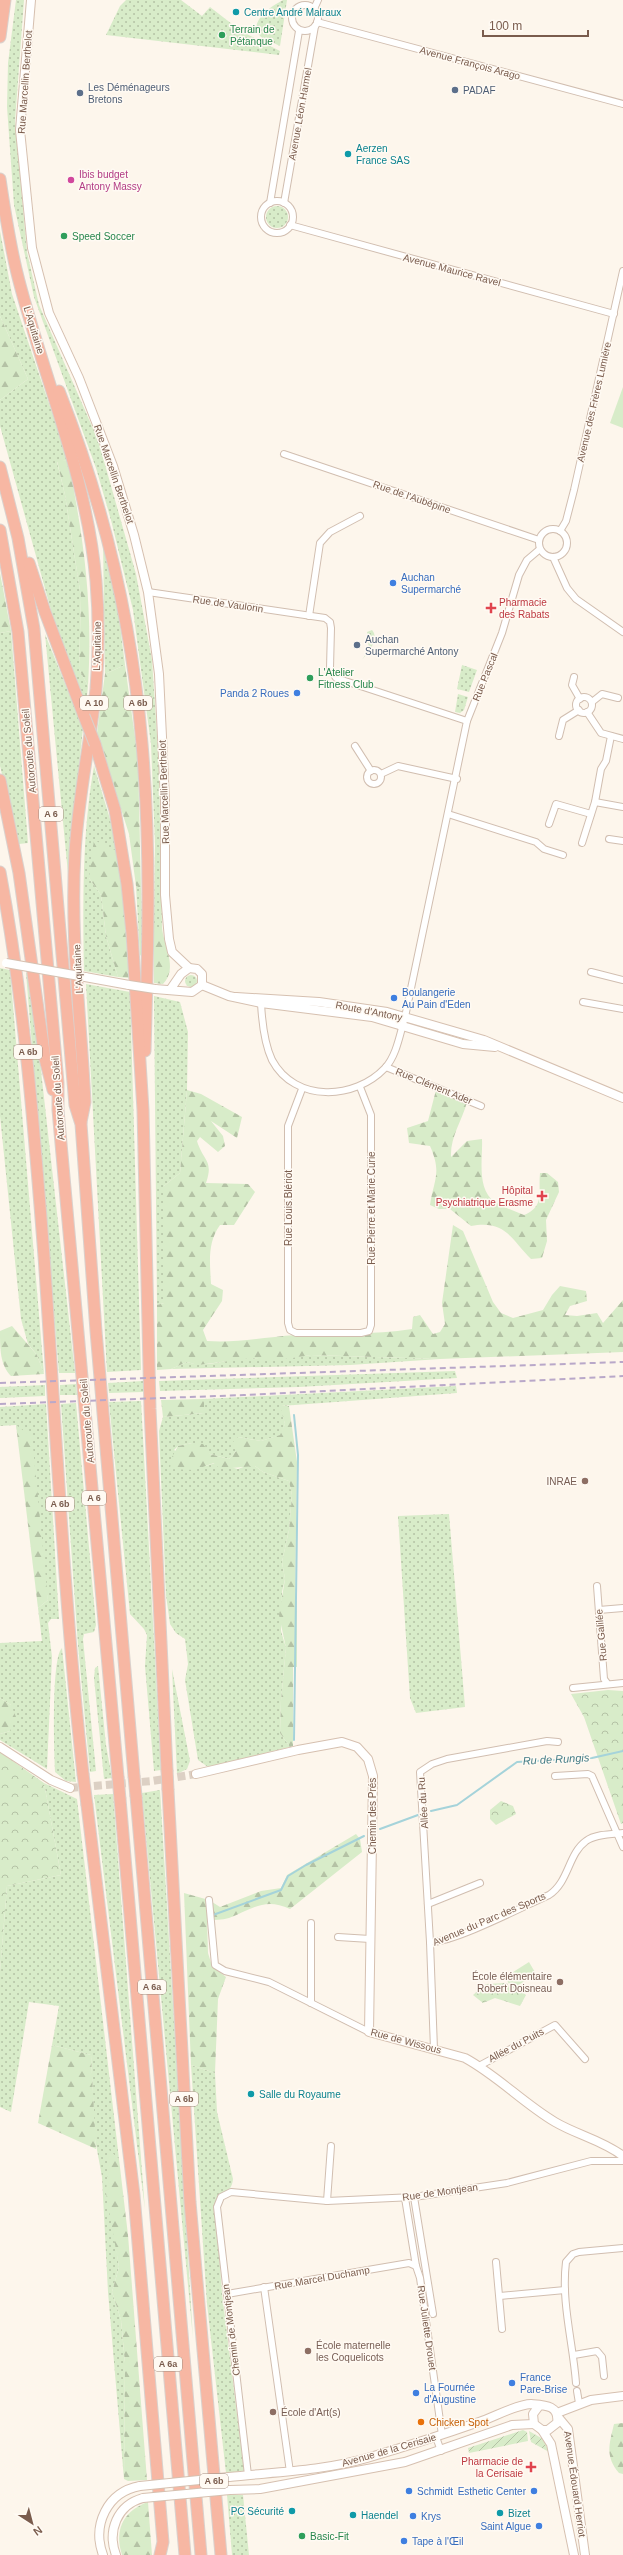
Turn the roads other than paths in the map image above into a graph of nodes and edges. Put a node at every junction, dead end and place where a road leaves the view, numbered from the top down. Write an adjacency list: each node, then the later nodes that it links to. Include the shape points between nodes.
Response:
1 (5, 0): 8 (highway)
2 (31, 0): 26 (street, Rue Marcellin Berthelot, via 20,130 32,248 49,313 79,378 113,466)
3 (318, 0): 5 (street)
4 (298, 3): 5 (street); 7 (street, via 291,18)
5 (314, 9): 6 (street)
6 (316, 24): 7 (street, via 308,31); 9 (street, Avenue François Arago); 12 (street, Avenue Léon Harmel)
7 (299, 31): 11 (street, Avenue Léon Harmel)
8 (0, 37)
9 (623, 104)
10 (0, 179): 15 (highway, L'Aquitaine / A 10, via 9,237)
11 (270, 202): 12 (street); 13 (street, via 261,215 263,226 277,233)
12 (284, 203): 13 (street, via 291,210)
13 (290, 225): 16 (street, Avenue Maurice Ravel)
14 (623, 270): 16 (street, Avenue des Frères Lumière)
15 (28, 312): 76 (highway, A 6b, via 74,428 93,485 117,576 132,657 142,745 148,850); 77 (highway, L'Aquitaine / A 10, via 77,474 91,540 96,581 96,690 75,853 75,918 85,1102)
16 (614, 314): 22 (street, Avenue des Frères Lumière, via 573,493 566,521)
17 (284, 454): 23 (street, Rue de l'Aubépine)
18 (0, 467): 19 (highway, Autoroute du Soleil / A 6)
19 (10, 505): 76 (highway, bridge, via 45,612 95,744 115,810 127,884); 77 (highway, Autoroute du Soleil / A 6, via 34,629 75,1105)
20 (360, 516): 27 (street, via 330,532 320,543)
21 (0, 530): 75 (highway, Autoroute du Soleil / A 6, via 12,590 22,673 58,1083)
22 (560, 531): 23 (street, via 548,530); 25 (street, via 566,538 566,547 561,554)
23 (539, 540): 24 (street)
24 (540, 548): 25 (street, via 545,555); 35 (street, Rue Pascal, via 527,560 519,575 502,633)
25 (553, 557): 28 (street, via 567,588 576,599)
26 (148, 592): 27 (street, Rue de Vaulorin); 54 (street, Rue Marcellin Berthelot, via 159,674 165,800 165,895 170,946)
27 (309, 616): 35 (street, Rue de Vaulorin, via 330,622 330,668 336,678)
28 (623, 632)
29 (574, 677): 31 (street, via 572,685)
30 (618, 698): 32 (street, via 602,694)
31 (580, 699): 32 (street, via 586,697); 33 (street, via 577,706)
32 (592, 702): 34 (street)
33 (579, 710): 34 (street); 36 (street, via 563,720)
34 (587, 712): 37 (street, via 598,730)
35 (467, 721): 42 (street, Rue Pascal)
36 (559, 736)
37 (611, 736): 38 (street); 44 (street)
38 (623, 739)
39 (355, 746): 40 (street)
40 (371, 771): 41 (street); 41 (street, via 368,778 372,784 380,782)
41 (381, 774): 42 (street, via 398,766)
42 (457, 779): 46 (street, Rue Pascal)
43 (0, 780): 75 (highway, via 27,925 45,1060)
44 (595, 802): 45 (street); 47 (street)
45 (623, 807)
46 (448, 814): 52 (street, via 536,842 544,849); 67 (street, Rue Pascal)
47 (591, 814): 48 (street, via 556,804); 51 (street)
48 (549, 824)
49 (609, 839): 50 (street)
50 (623, 841)
51 (582, 843)
52 (562, 855)
53 (0, 872): 136 (highway, A 6b, bridge, via 12,935 27,1048 68,1621 83,1774 134,2194)
54 (175, 957): 56 (street); 58 (street, Rue Marcellin Berthelot)
55 (3, 962): 61 (street, bridge)
56 (189, 968): 58 (street); 60 (street, via 197,969 202,974)
57 (591, 972): 59 (street)
58 (180, 976): 61 (street); 62 (street, via 181,986)
59 (623, 980)
60 (202, 985): 62 (street, via 198,990); 63 (street, Route d'Antony)
61 (170, 990): 62 (street)
62 (187, 991)
63 (236, 997): 65 (street, Route d'Antony); 67 (street, Route d'Antony, via 319,1002 373,1009)
64 (583, 1002): 66 (street)
65 (261, 1003): 67 (street, Route d'Antony); 71 (street, via 265,1039 273,1061 287,1078)
66 (623, 1010)
67 (404, 1021): 68 (street, Rue Pascal, via 396,1048); 69 (street, Route d'Antony, via 464,1044 498,1047)
68 (386, 1067): 70 (street); 74 (street, Rue Clément Ader)
69 (581, 1080): 72 (street); 73 (street)
70 (360, 1087): 71 (street, via 330,1092); 78 (street, Rue Pierre et Marie Curie, via 371,1115 371,1325 369,1331 361,1333 303,1333)
71 (302, 1089): 78 (street, Rue Louis Blériot, via 288,1126)
72 (623, 1092)
73 (623, 1098)
74 (481, 1106)
75 (58, 1110): 83 (highway, Autoroute du Soleil / A 6)
76 (143, 1110): 143 (highway, A 6b, bridge, via 150,1424 190,2202)
77 (81, 1124): 80 (highway, Autoroute du Soleil / A 6)
78 (290, 1330)
79 (597, 1586): 82 (street, Rue Galilée)
80 (118, 1591): 142 (highway, A 6a, bridge)
81 (623, 1608): 82 (street)
82 (599, 1610): 84 (street, Rue Galilée, via 604,1679)
83 (108, 1668): 141 (highway, A 6a, bridge)
84 (607, 1683): 85 (street); 86 (street)
85 (623, 1683)
86 (573, 1688)
87 (558, 1742): 96 (street, Allée du Ru, via 547,1741 447,1759 432,1764 420,1772)
88 (0, 1747): 91 (street, via 51,1780)
89 (196, 1774): 99 (street, Chemin des Prés, via 342,1742 357,1747 368,1759 373,1776)
90 (555, 1776): 92 (street, via 592,1776)
91 (70, 1788)
92 (620, 1833): 93 (street); 100 (street, Avenue du Parc des Sports, via 586,1841 561,1884 549,1895 455,1936)
93 (623, 1847)
94 (480, 1883): 96 (street)
95 (209, 1900): 101 (street, Rue de Wissous, via 215,1965 225,1971 269,1982)
96 (428, 1904): 100 (street, Allée du Ru)
97 (311, 1923): 101 (street)
98 (338, 1937): 99 (street)
99 (370, 1939): 102 (street, Chemin des Prés)
100 (430, 1942): 103 (street, Avenue du Parc des Sports)
101 (311, 2003): 102 (street, Rue de Wissous)
102 (369, 2032): 103 (street, Rue de Wissous)
103 (434, 2049): 105 (street, Rue de Wissous, via 465,2058)
104 (585, 2059): 105 (street, Allée du Puits, via 555,2025)
105 (479, 2066): 107 (street, Rue de Wissous, via 518,2097 556,2122 597,2140)
106 (331, 2146): 112 (street)
107 (623, 2156)
108 (623, 2161): 110 (street, Rue de Montjean, via 591,2161 507,2183)
109 (231, 2192): 112 (street, Rue de Montjean); 118 (street, Chemin de Montjean, via 221,2197 217,2207)
110 (414, 2197): 111 (street, Rue de Montjean); 120 (street)
111 (405, 2198): 112 (street, Rue de Montjean); 115 (street, Rue Juliette Drouet)
112 (327, 2201)
113 (623, 2248): 117 (street, via 573,2254 566,2262)
114 (496, 2262): 119 (street)
115 (416, 2266): 116 (street, Rue Marcel Duchamp, via 409,2263); 132 (street, Rue Juliette Drouet, via 420,2278 440,2424)
116 (264, 2287): 118 (street, Rue Marcel Duchamp); 134 (street)
117 (565, 2290): 119 (street); 122 (street, via 570,2340)
118 (227, 2294): 135 (street, Chemin de Montjean)
119 (500, 2296): 121 (street)
120 (433, 2314)
121 (502, 2329)
122 (574, 2354): 123 (street, via 597,2352 602,2357); 124 (street)
123 (604, 2376)
124 (576, 2383)
125 (577, 2391): 127 (street)
126 (623, 2396): 127 (street)
127 (579, 2403): 129 (street)
128 (539, 2406): 129 (street, via 549,2406); 130 (street, via 533,2414); 132 (street, Avenue de la Cerisaie, via 529,2404)
129 (557, 2415): 131 (street, via 553,2427); 145 (street, Avenue Édouard Herriot, via 568,2429)
130 (534, 2424): 131 (street); 133 (street, Avenue de la Cerisaie, via 512,2425)
131 (542, 2430): 144 (street, Avenue Édouard Herriot, via 551,2444)
132 (439, 2436): 133 (street, Rue Juliette Drouet); 134 (street, Avenue de la Cerisaie, via 365,2458)
133 (441, 2451): 138 (street, Avenue de la Cerisaie, bridge, via 405,2462 260,2489 143,2498 129,2504 116,2520 112,2537)
134 (290, 2472): 135 (street, Avenue de la Cerisaie)
135 (248, 2475): 137 (street, Avenue de la Cerisaie, bridge, via 140,2486 120,2494 104,2512 99,2533)
136 (163, 2542): 139 (highway); 140 (highway, A 6b)
137 (103, 2555)
138 (116, 2555)
139 (160, 2555)
140 (168, 2555)
141 (185, 2555)
142 (201, 2555)
143 (221, 2555)
144 (574, 2555)
145 (585, 2555)

